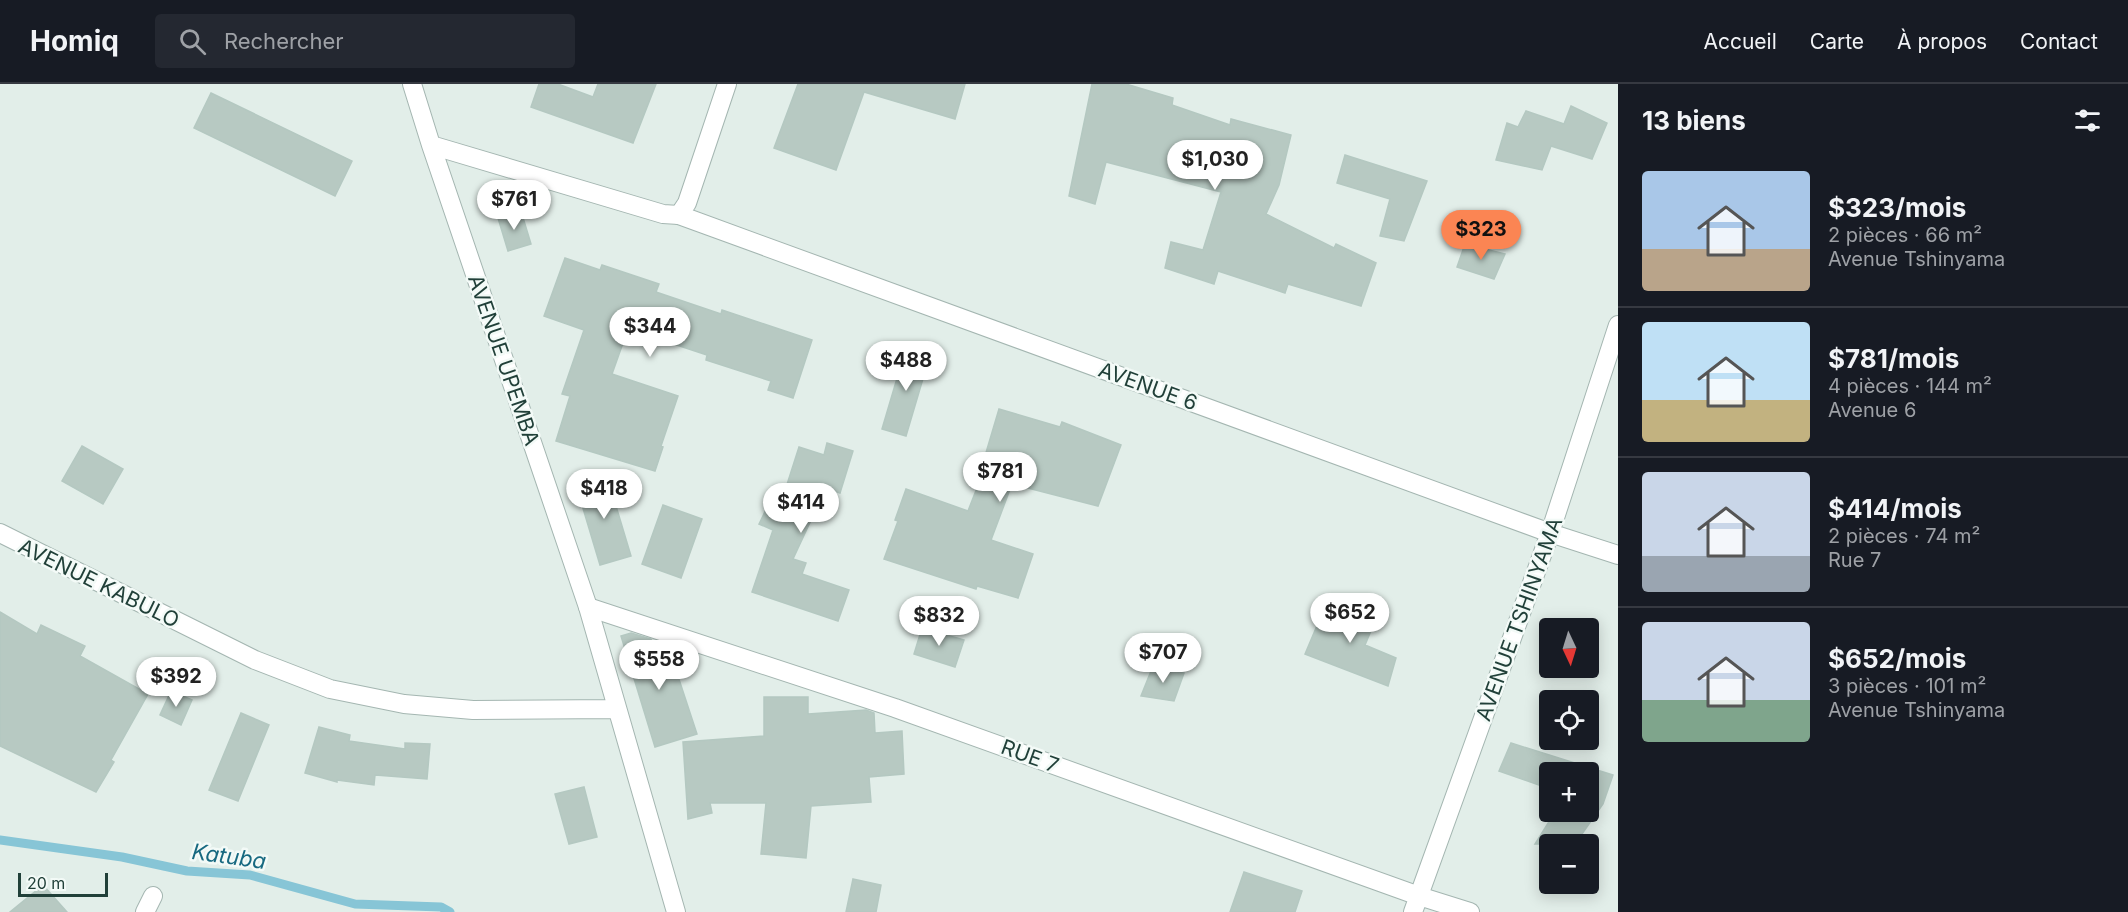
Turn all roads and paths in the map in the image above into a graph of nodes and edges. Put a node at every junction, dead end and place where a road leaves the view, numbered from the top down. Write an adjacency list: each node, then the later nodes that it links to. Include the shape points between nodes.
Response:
1 (412, 84): 3 (street, AVENUE UPEMBA)
2 (728, 84): 4 (street, via 687,203)
3 (431, 145): 4 (street, AVENUE 6, via 663,214); 9 (street, AVENUE UPEMBA)
4 (679, 215): 7 (street, AVENUE 6)
5 (1618, 325): 7 (street, AVENUE TSHINYAMA)
6 (0, 533): 10 (street, AVENUE KABULO, via 255,660 330,689 404,704 473,710)
7 (1550, 533): 8 (street, AVENUE 6); 11 (street, AVENUE TSHINYAMA)
8 (1618, 555)
9 (588, 607): 10 (street, AVENUE UPEMBA); 11 (street, RUE 7, via 895,708)
10 (616, 709): 12 (street, AVENUE UPEMBA)
11 (1416, 904): 13 (street, RUE 7)
12 (676, 912)
13 (1470, 912)

